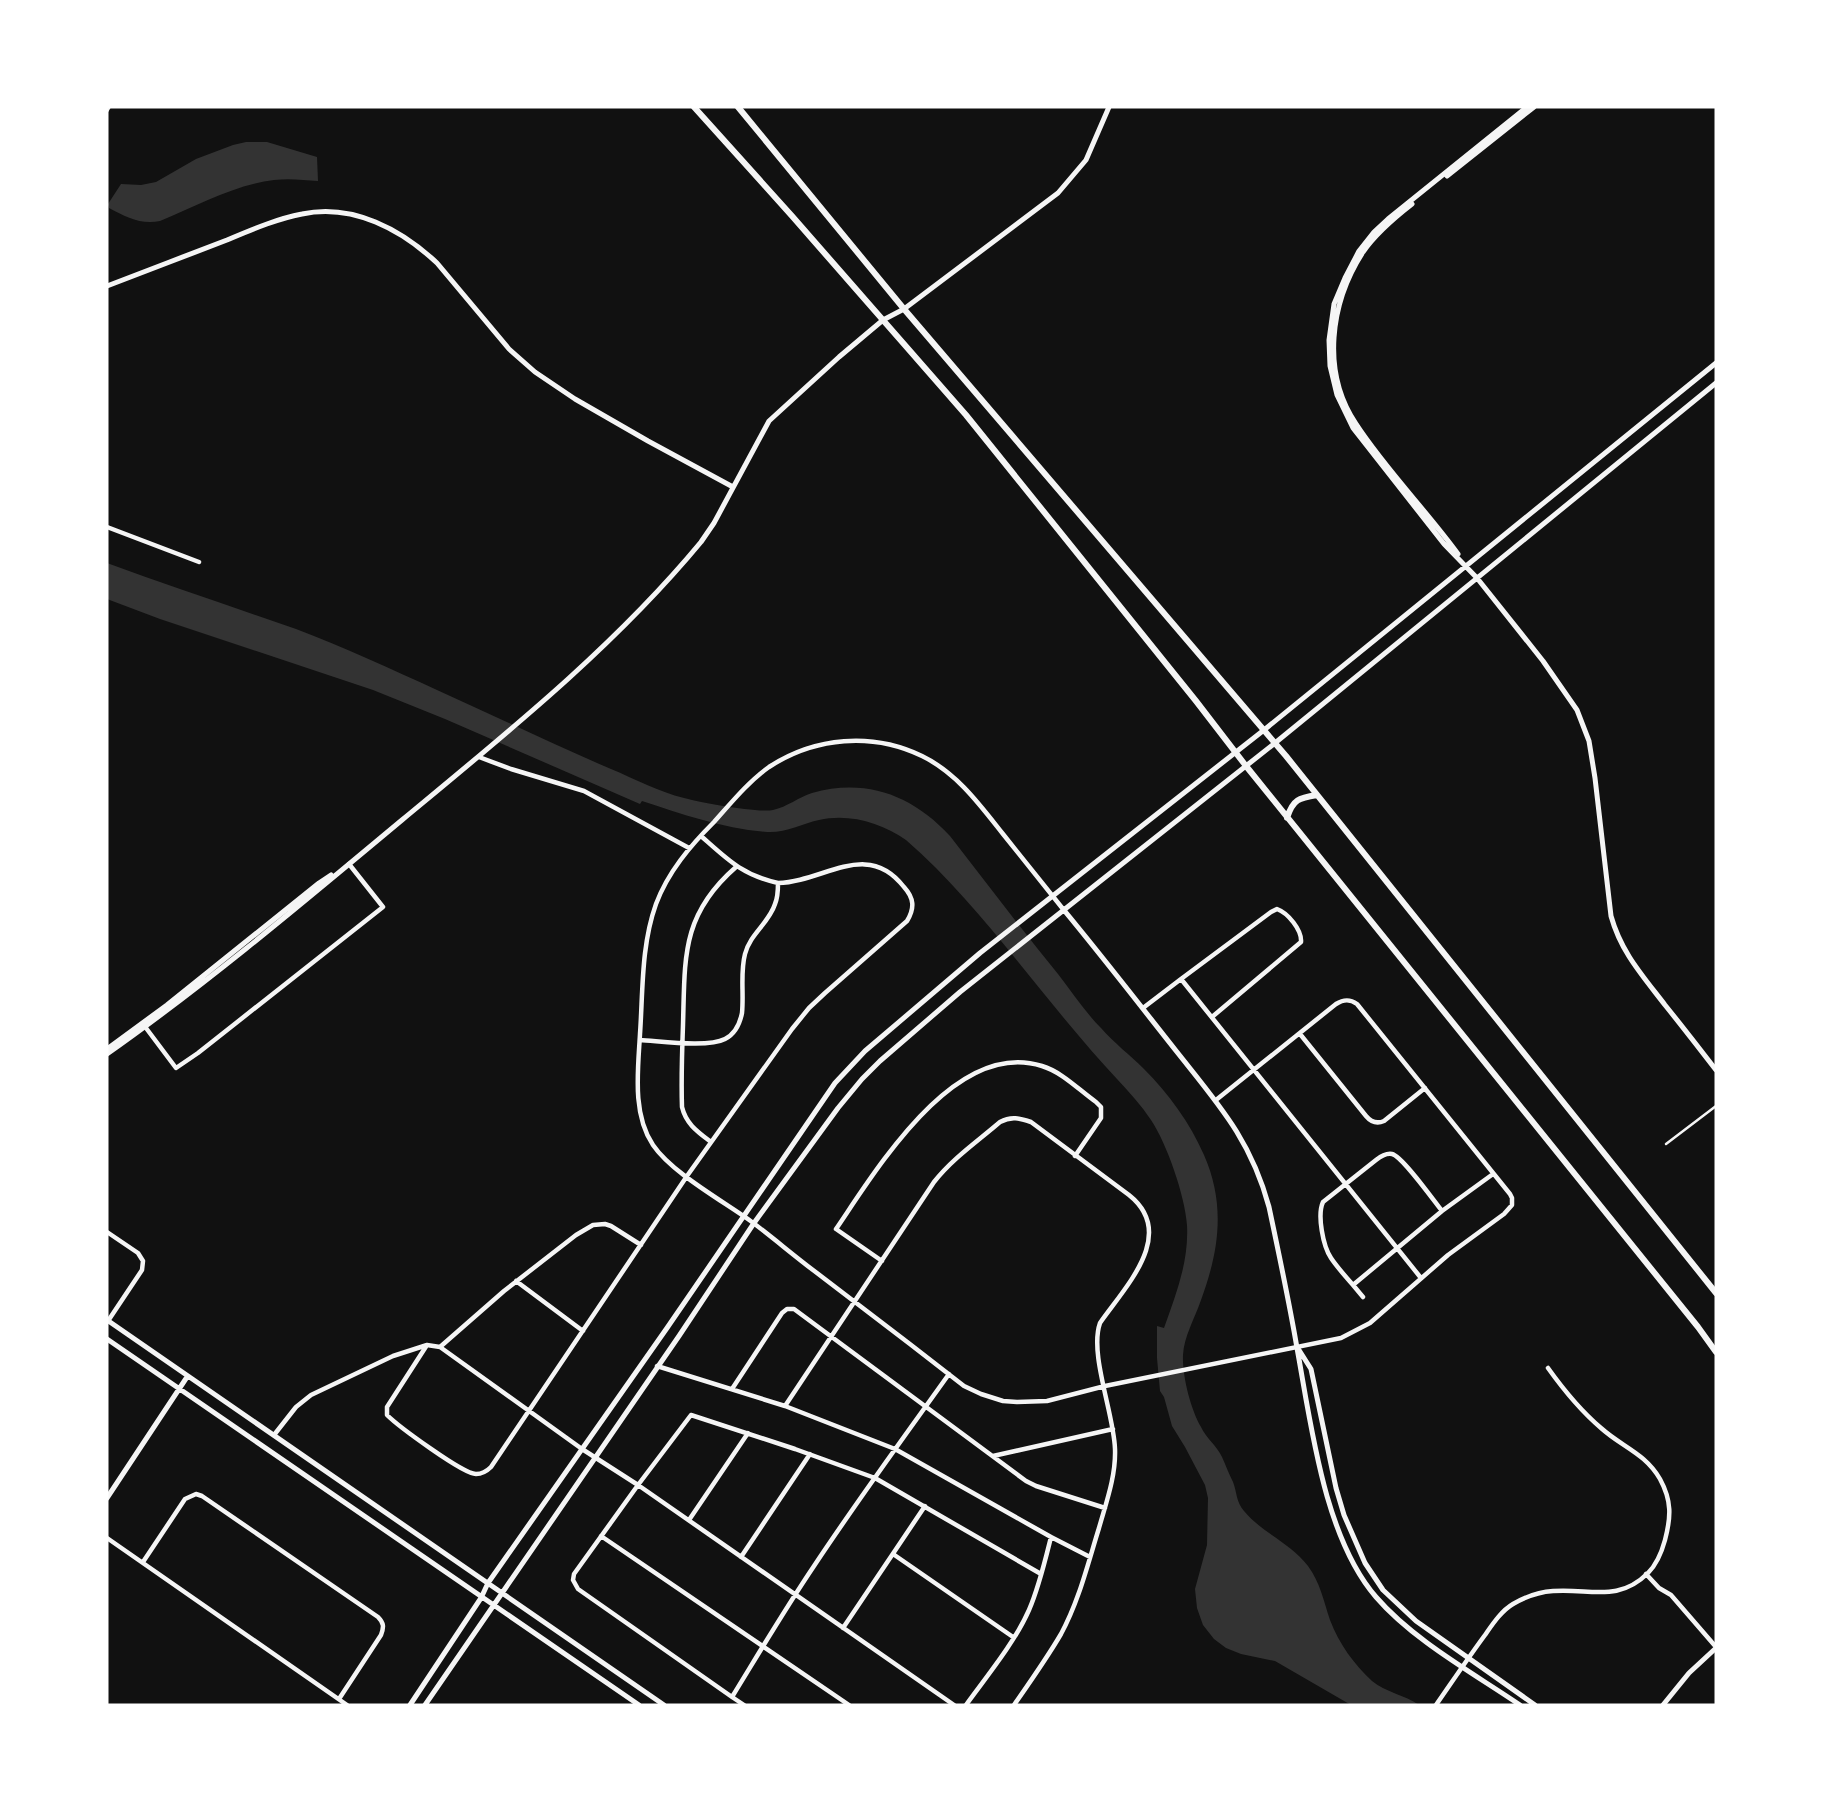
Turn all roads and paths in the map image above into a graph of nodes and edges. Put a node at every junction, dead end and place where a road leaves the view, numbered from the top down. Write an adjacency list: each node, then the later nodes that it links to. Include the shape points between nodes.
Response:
1 (110, 107): 7 (lane)
2 (694, 107): 10 (main road)
3 (738, 107): 9 (main road)
4 (1109, 107): 9 (street, via 1086,160 1058,193)
5 (1527, 107): 16 (street, via 1374,232 1359,251 1334,304 1329,340 1337,395 1353,428 1444,544)
6 (1534, 107): 16 (street, via 1377,235 1363,253 1338,307 1334,365 1347,408)
7 (107, 112)
8 (107, 286): 13 (street, via 300,214 367,218 396,231 438,263 509,349 535,372)
9 (904, 309): 10 (street); 18 (main road)
10 (884, 320): 13 (street, via 769,421); 20 (main road)
11 (1716, 363): 16 (street)
12 (1716, 383): 17 (street)
13 (733, 487): 21 (street, via 715,523 691,555 584,666)
14 (107, 527): 15 (street)
15 (199, 562)
16 (1466, 565): 17 (street); 18 (street)
17 (1477, 578): 19 (street); 41 (street, via 1577,710 1589,741 1616,933 1643,976)
18 (1264, 730): 19 (main road); 20 (street)
19 (1275, 743): 22 (street); 23 (main road)
20 (1236, 752): 22 (main road); 30 (street)
21 (478, 757): 26 (street, via 584,791); 27 (street)
22 (1246, 766): 24 (main road); 31 (street)
23 (1317, 795): 24 (main road, via 1298,800); 61 (main road)
24 (1287, 818): 71 (main road)
25 (702, 834): 26 (street); 28 (street); 30 (street, via 749,784 790,755 822,744 874,741 921,756 951,774)
26 (689, 848): 37 (street, via 663,889 650,924)
27 (349, 864): 35 (street, via 319,883); 35 (street, via 383,907 198,1053 176,1068)
28 (736, 867): 29 (street); 38 (street, via 713,889 691,930)
29 (778, 883): 38 (street, via 775,906 745,953 737,1028 719,1041); 45 (street, via 857,863 879,866 909,893 912,913 809,1008)
30 (1052, 895): 31 (street); 52 (street, via 848,1068)
31 (1063, 909): 33 (street); 53 (street, via 925,1020 862,1079)
32 (1181, 979): 33 (street); 34 (street); 34 (street, via 1274,910 1283,911 1299,930 1297,946)
33 (1143, 1008): 43 (street)
34 (1212, 1017): 40 (street)
35 (144, 1025): 39 (street)
36 (1300, 1034): 40 (street); 42 (street, via 1336,1004 1352,1001); 42 (street, via 1374,1122 1384,1121)
37 (640, 1040): 38 (street); 49 (street, via 639,1104 645,1129 652,1144)
38 (682, 1042): 45 (street, via 684,1115)
39 (107, 1052)
40 (1255, 1070): 43 (street); 50 (street)
41 (1716, 1070)
42 (1425, 1088): 48 (street)
43 (1216, 1100): 70 (street, via 1242,1138 1265,1189)
44 (1716, 1106): 46 (street)
45 (711, 1142): 49 (street)
46 (1666, 1144)
47 (1075, 1156): 57 (street, via 1031,1122 1015,1118 1000,1122 944,1169); 57 (street, via 1101,1118 1096,1102 1042,1066 1003,1063 977,1071 917,1118 836,1229); 76 (street, via 1137,1201 1149,1227 1143,1261 1097,1331)
48 (1493, 1174): 51 (street); 58 (street, via 1512,1198 1510,1209)
49 (687, 1176): 52 (street); 55 (street)
50 (1347, 1184): 51 (street, via 1382,1155 1394,1155); 56 (street); 60 (street, via 1323,1202 1320,1214 1329,1254)
51 (1442, 1211): 56 (street)
52 (744, 1216): 53 (street); 85 (street)
53 (754, 1223): 63 (street); 72 (street)
54 (107, 1232): 64 (street, via 144,1261)
55 (641, 1245): 59 (street, via 611,1226 593,1225); 65 (street)
56 (1397, 1247): 58 (street); 60 (street)
57 (882, 1261): 63 (street)
58 (1421, 1278): 70 (street, via 1363,1328)
59 (516, 1281): 65 (street); 69 (street)
60 (1353, 1284): 62 (street)
61 (1716, 1293)
62 (1363, 1297)
63 (855, 1302): 66 (street); 74 (street)
64 (107, 1321): 75 (street)
65 (583, 1331): 81 (street)
66 (831, 1337): 78 (street, via 787,1308); 79 (street); 80 (street)
67 (107, 1339): 77 (street)
68 (427, 1345): 69 (street); 81 (street, via 386,1411 436,1451 469,1472 484,1472); 84 (street, via 311,1395)
69 (440, 1347): 81 (street)
70 (1297, 1348): 76 (street); 114 (street, via 1311,1369 1343,1515 1365,1563 1402,1609); 115 (street, via 1326,1492 1357,1570 1405,1626)
71 (1716, 1352)
72 (657, 1366): 78 (street); 89 (street)
73 (1548, 1368): 104 (street, via 1590,1418 1647,1460 1670,1500 1663,1547)
74 (949, 1374): 76 (street, via 964,1386 1003,1401 1046,1401); 80 (street)
75 (187, 1377): 77 (street); 84 (street)
76 (1105, 1387): 82 (street)
77 (180, 1388): 92 (street); 108 (street)
78 (732, 1389): 79 (street)
79 (785, 1406): 86 (street)
80 (926, 1406): 86 (street); 88 (street)
81 (530, 1411): 85 (street)
82 (1113, 1429): 88 (street); 94 (street, via 1115,1461)
83 (748, 1433): 87 (street); 91 (street, via 691,1416); 95 (street)
84 (274, 1435): 105 (street)
85 (582, 1449): 89 (street); 105 (street)
86 (895, 1449): 90 (street); 97 (street)
87 (810, 1454): 90 (street); 100 (street)
88 (992, 1456): 94 (street, via 1036,1486)
89 (594, 1457): 91 (street); 106 (street)
90 (875, 1478): 93 (street); 107 (street)
91 (638, 1485): 95 (street); 96 (street)
92 (107, 1497)
93 (925, 1506): 99 (street); 103 (street)
94 (1105, 1508): 101 (street)
95 (689, 1520): 100 (street)
96 (601, 1536): 112 (street); 116 (street, via 574,1574 578,1589)
97 (1051, 1537): 101 (street); 103 (street)
98 (107, 1538): 102 (street)
99 (893, 1555): 110 (street); 111 (street)
100 (741, 1557): 107 (street)
101 (1090, 1557): 127 (street, via 1061,1634)
102 (143, 1563): 117 (street); 117 (street, via 185,1499 196,1494 378,1617 382,1634)
103 (1041, 1574): 111 (street, via 1029,1611)
104 (1646, 1574): 113 (street, via 1671,1595); 114 (street, via 1620,1591 1552,1591 1528,1596 1509,1606)
105 (488, 1583): 106 (street); 108 (street)
106 (503, 1593): 109 (street); 122 (street)
107 (795, 1594): 110 (street); 112 (street)
108 (481, 1598): 109 (street); 119 (street)
109 (493, 1606): 120 (street); 121 (street)
110 (843, 1628): 125 (street)
111 (1013, 1637): 126 (street)
112 (763, 1646): 116 (street); 124 (street)
113 (1716, 1648): 131 (street)
114 (1467, 1659): 115 (street); 130 (street)
115 (1462, 1666): 128 (street); 129 (street)
116 (732, 1697): 123 (street)
117 (339, 1699): 118 (street)
118 (347, 1705)
119 (410, 1705)
120 (425, 1705)
121 (639, 1705)
122 (664, 1705)
123 (744, 1705)
124 (849, 1705)
125 (954, 1705)
126 (967, 1705)
127 (1014, 1705)
128 (1436, 1705)
129 (1520, 1705)
130 (1535, 1705)
131 (1663, 1705)

